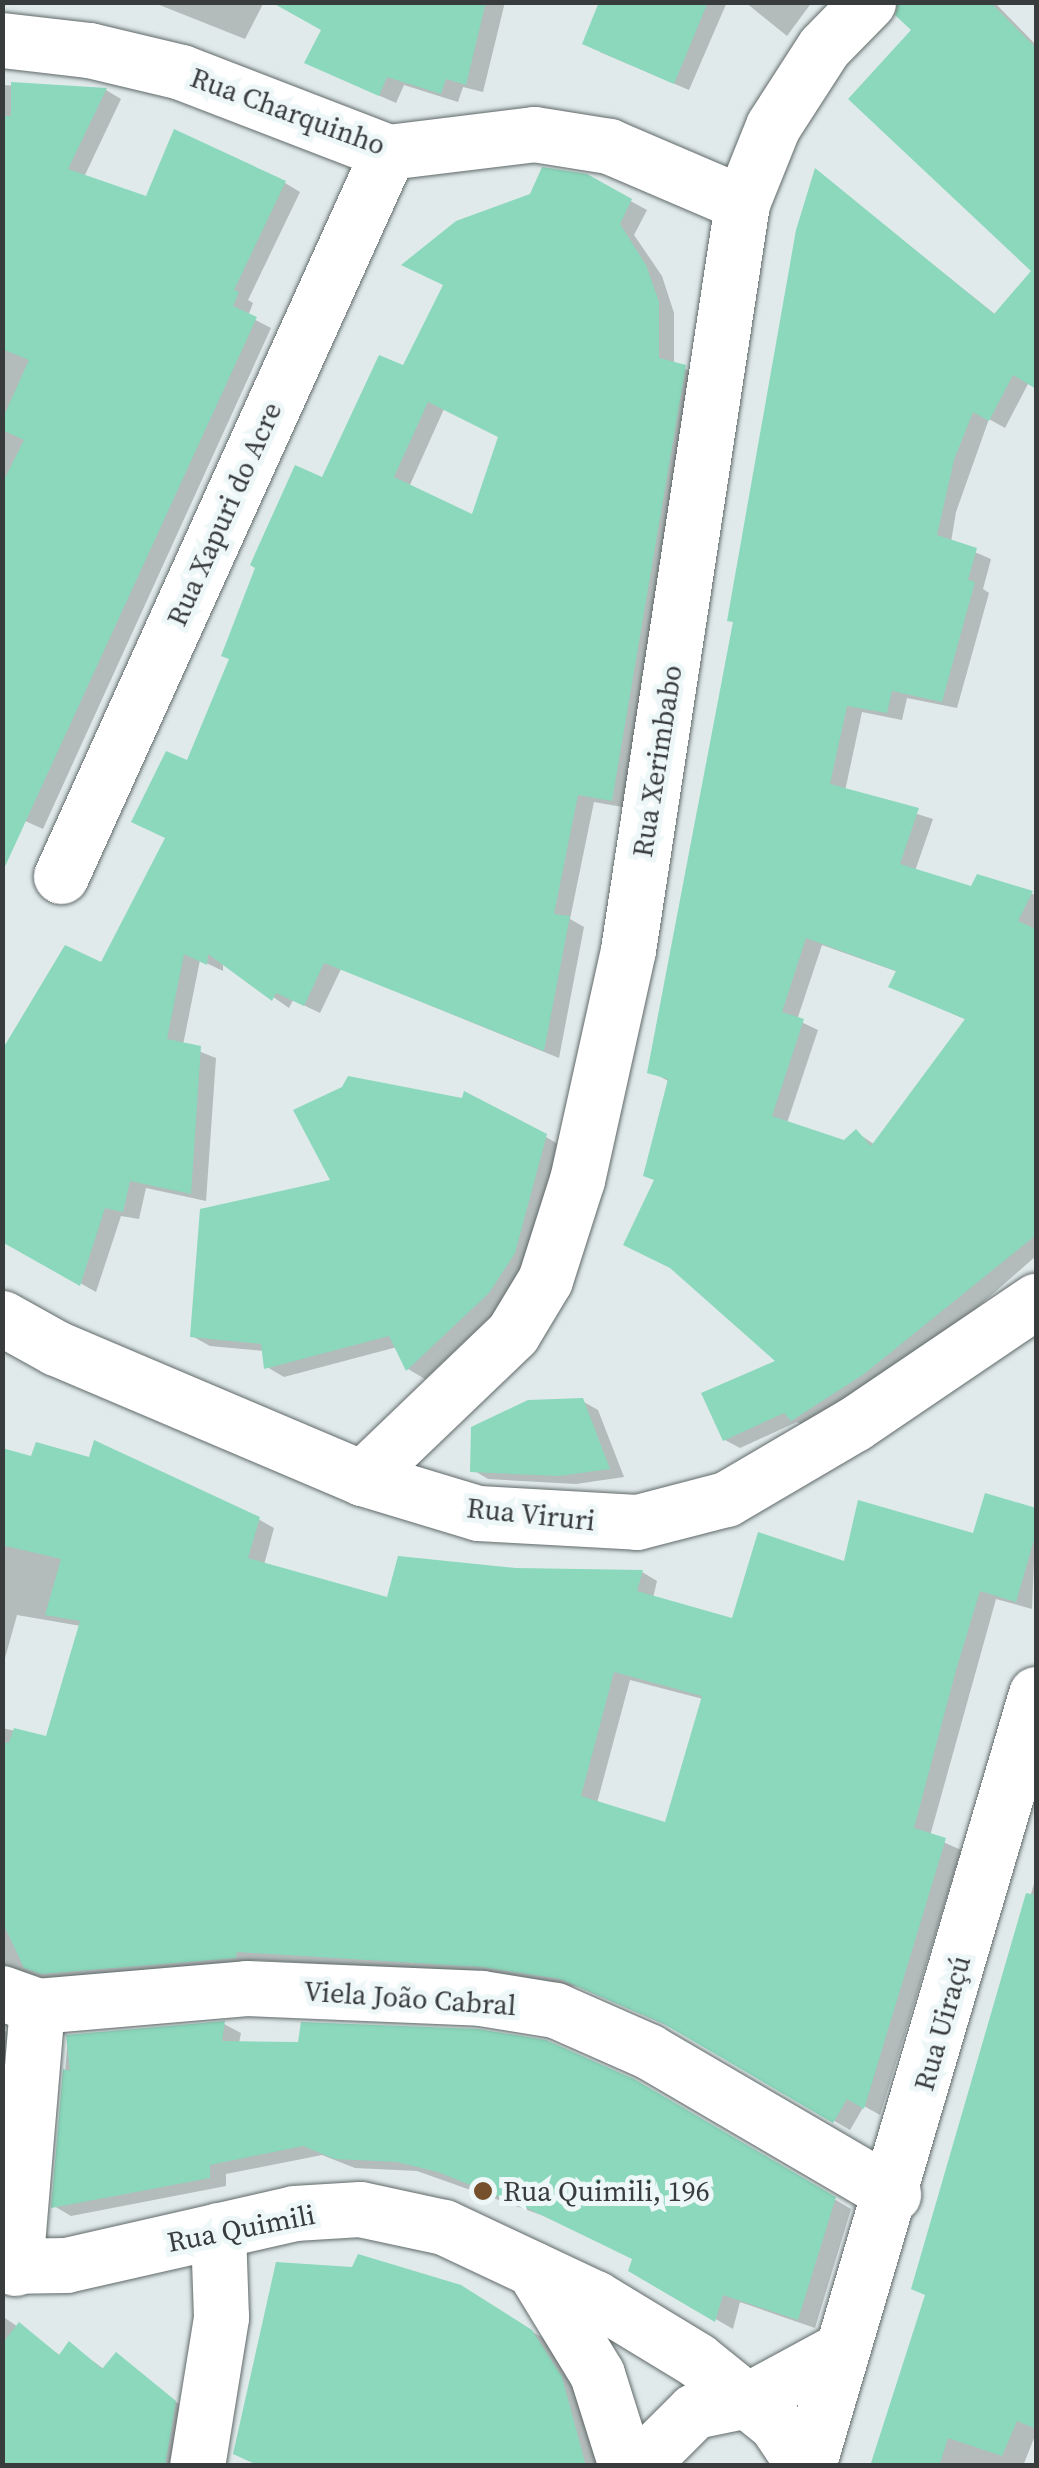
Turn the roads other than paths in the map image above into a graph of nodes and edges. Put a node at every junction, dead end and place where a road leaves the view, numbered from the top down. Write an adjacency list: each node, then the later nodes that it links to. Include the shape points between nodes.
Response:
1 (868, 2): 4 (street, Rua Xerimbabo, via 824,47 773,126)
2 (2, 40): 3 (street, Rua Charquinho, via 89,50 181,72)
3 (388, 152): 4 (street, Rua Charquinho, via 534,134 610,146); 5 (street, Rua Xapuri do Acre)
4 (742, 203): 8 (street, Rua Xerimbabo, via 628,950 578,1180 544,1280 513,1334)
5 (60, 876)
6 (1036, 1302): 8 (street, Rua Viruri, via 854,1424 726,1498 637,1522 478,1513)
7 (2, 1318): 8 (street, Rua Viruri, via 56,1348)
8 (362, 1478)
9 (1036, 1694): 11 (street, Rua Uiraçú)
10 (20, 1999): 11 (street, Viela João Cabral, via 246,1988 480,1998 555,2010 648,2051); 13 (street)
11 (893, 2194): 15 (street, Rua Uiraçú)
12 (218, 2230): 13 (street, Rua Quimili, via 66,2265); 14 (street, Rua Quimili, via 294,2213 360,2210 444,2227); 17 (street, via 221,2317)
13 (9, 2267)
14 (531, 2267): 16 (street, Rua Quimili, via 650,2330); 18 (street, via 597,2374)
15 (840, 2350): 16 (street); 20 (street, Rua Uiraçú)
16 (748, 2400): 19 (street, via 712,2405 678,2420); 20 (street, Rua Quimili)
17 (197, 2466)
18 (626, 2466)
19 (638, 2466)
20 (806, 2466)

